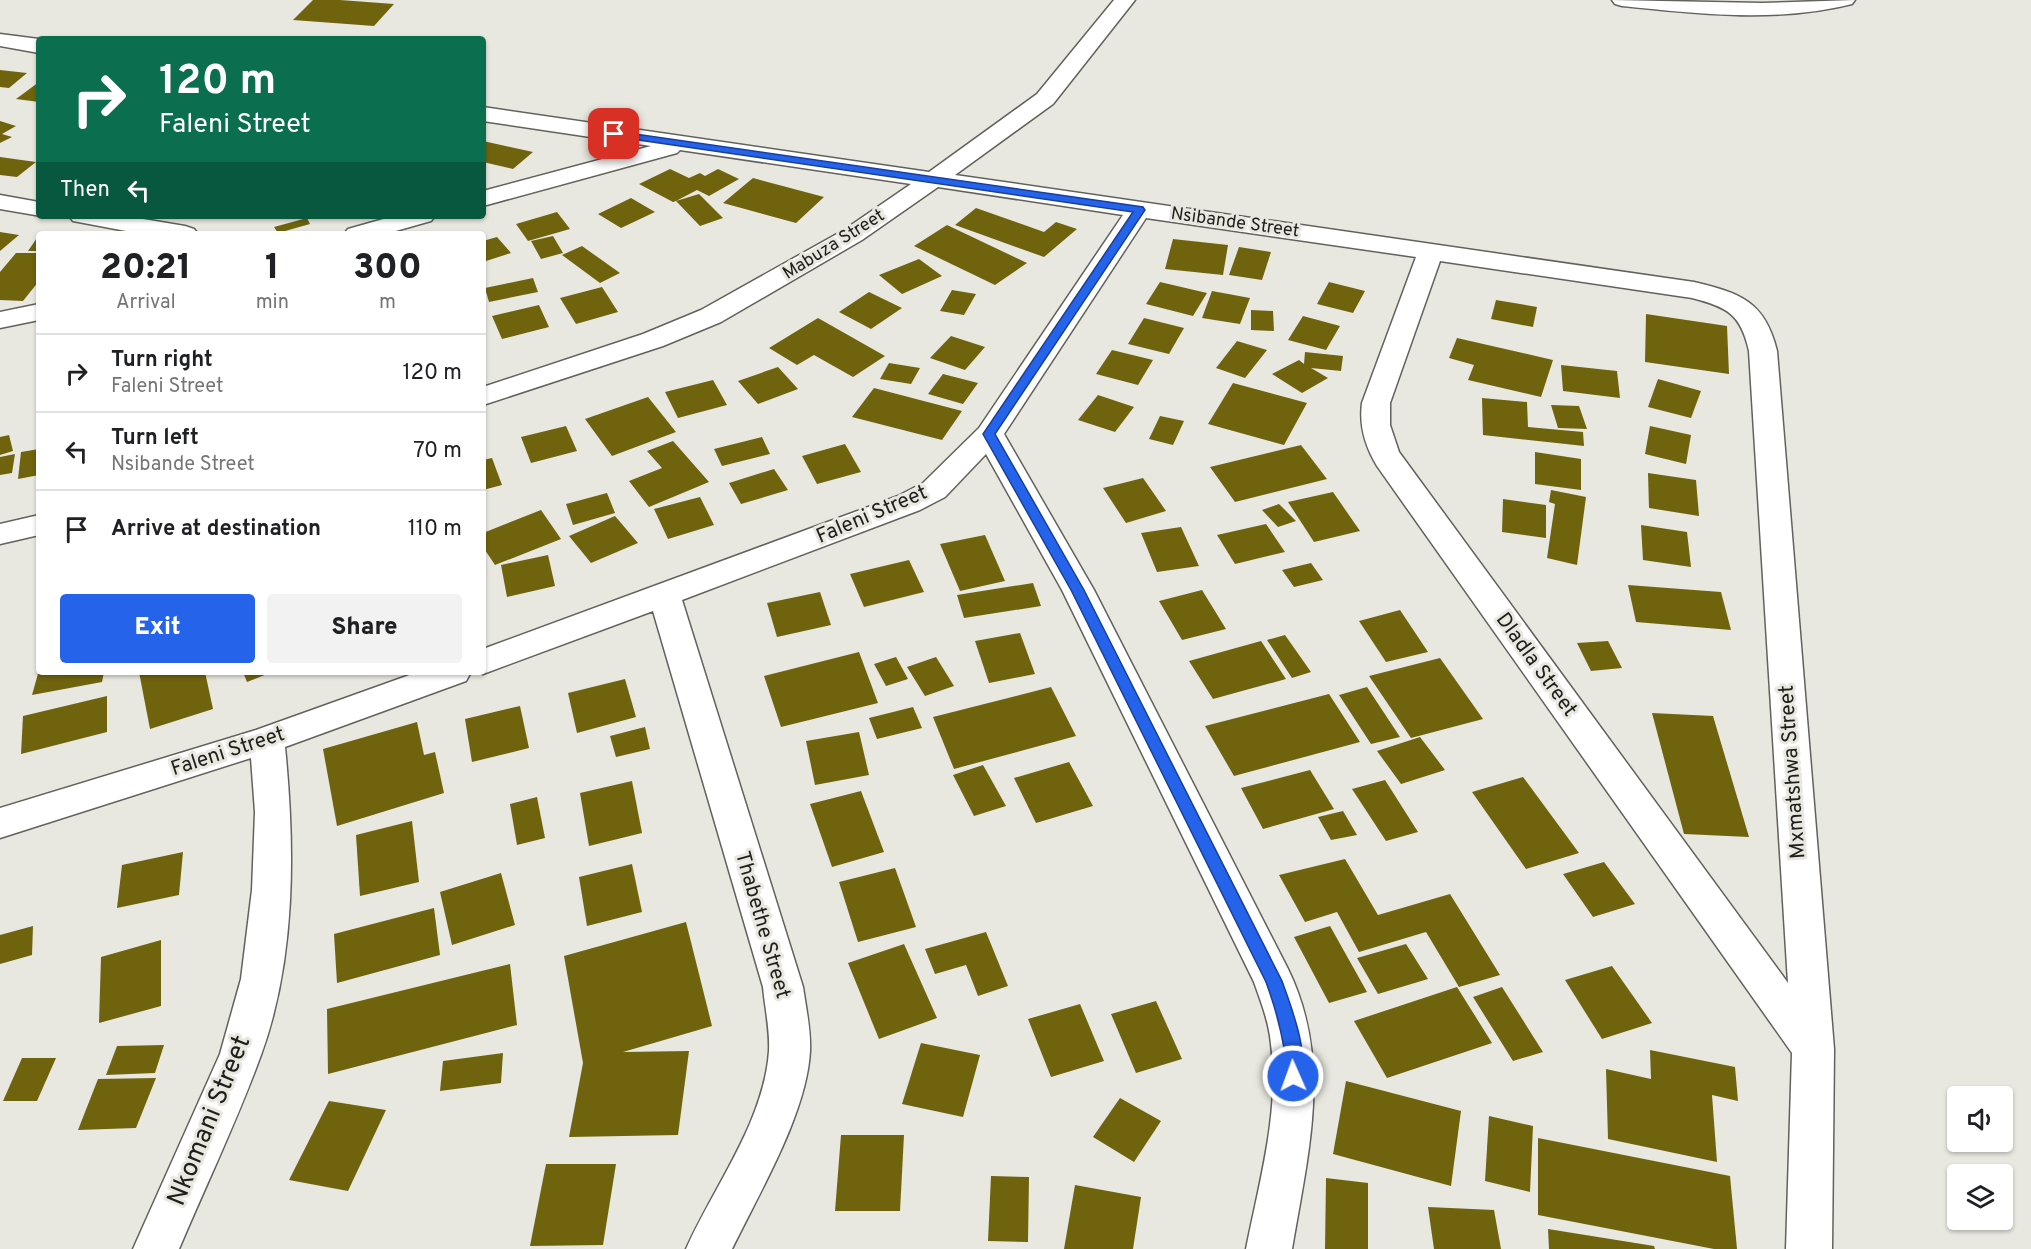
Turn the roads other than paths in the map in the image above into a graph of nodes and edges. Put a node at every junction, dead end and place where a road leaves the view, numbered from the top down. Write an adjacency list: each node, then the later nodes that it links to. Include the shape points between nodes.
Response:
1 (1125, 0): 9 (street, Mabuza Street, via 1045,99)
2 (1622, 0): 4 (street)
3 (1845, 0): 4 (street, via 1792,10)
4 (1719, 4)
5 (0, 40): 6 (street)
6 (36, 46)
7 (486, 114): 8 (street, Nsibande Street)
8 (680, 145): 9 (street, Nsibande Street); 10 (street)
9 (934, 180): 13 (street, Nsibande Street); 22 (street, Mabuza Street, via 853,235 711,316 653,340)
10 (486, 198)
11 (0, 202): 12 (street)
12 (36, 208)
13 (1139, 210): 18 (street, Nsibande Street); 23 (street, Faleni Street)
14 (99, 219): 16 (street)
15 (411, 219): 17 (street)
16 (168, 231)
17 (368, 231)
18 (1431, 251): 19 (street, Nsibande Street, via 1694,290); 31 (street, Dladla Street, via 1376,403 1378,441)
19 (1736, 305): 31 (street, Mxmatshwa Street, via 1759,328 1763,351)
20 (36, 313): 21 (street)
21 (0, 320)
22 (486, 395)
23 (989, 434): 26 (street, Faleni Street, via 934,490 909,503); 34 (street, via 1078,590 1274,981 1287,1019 1293,1056 1293,1096)
24 (36, 526): 25 (street)
25 (0, 534)
26 (665, 596): 27 (street, Faleni Street); 33 (street, Thabethe Street, via 783,987 787,1026 789,1056 779,1092 762,1139)
27 (486, 661)
28 (446, 675): 29 (street, Faleni Street)
29 (267, 740): 30 (street, Faleni Street); 32 (street, Nkomani Street, via 273,812 271,890 261,979 241,1054)
30 (0, 823)
31 (1813, 1049): 35 (street, Mxmatshwa Street)
32 (156, 1249)
33 (709, 1249)
34 (1269, 1249)
35 (1809, 1249)

